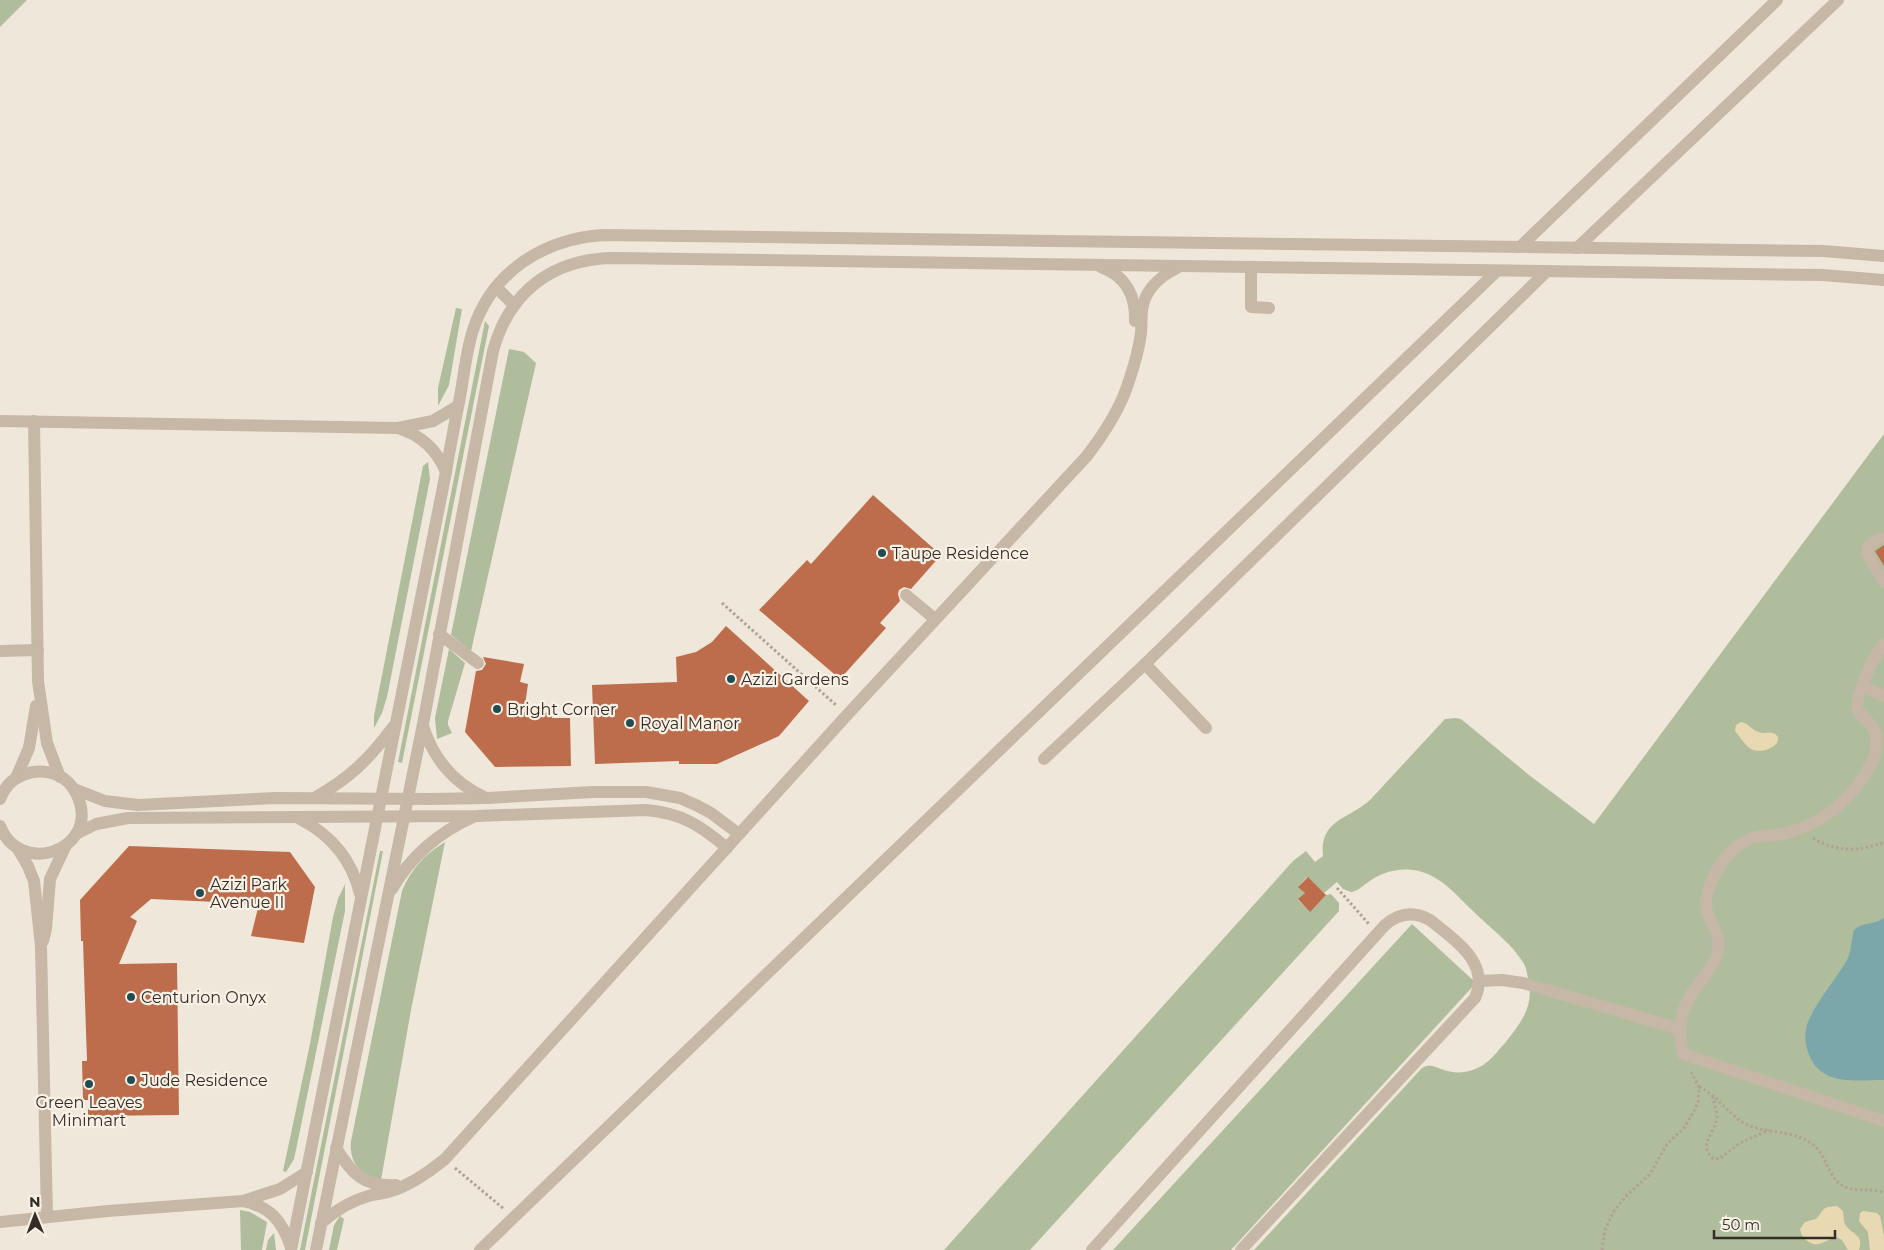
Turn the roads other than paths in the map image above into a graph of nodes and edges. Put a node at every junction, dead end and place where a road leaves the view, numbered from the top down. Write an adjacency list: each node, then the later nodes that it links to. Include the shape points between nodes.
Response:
1 (1777, 0): 4 (street)
2 (1838, 0): 5 (street)
3 (939, 240): 4 (street); 7 (street); 14 (street, via 588,236 544,249 518,266)
4 (1520, 247): 5 (street)
5 (1577, 248): 6 (street, via 1823,251)
6 (1884, 256)
7 (938, 264): 8 (street); 15 (street, via 599,259 571,264 546,276)
8 (1099, 266): 9 (street); 17 (street, via 1121,278 1131,292)
9 (1181, 266): 10 (street); 17 (street, via 1161,277 1150,288 1142,309)
10 (1252, 268): 11 (street); 16 (street, via 1251,307)
11 (1497, 271): 12 (street); 73 (street)
12 (1548, 271): 13 (street, via 1822,275); 32 (street)
13 (1884, 280)
14 (496, 287): 15 (street); 18 (street, via 473,329)
15 (514, 305): 27 (street, via 501,327 493,351)
16 (1269, 308)
17 (1138, 346): 26 (street, via 1130,381 1116,413 1097,443)
18 (458, 406): 21 (street, via 433,420); 22 (street)
19 (0, 421): 20 (street)
20 (34, 421): 21 (street); 29 (street)
21 (398, 428): 22 (street, via 424,441)
22 (446, 472): 36 (street)
23 (1880, 538): 24 (street, via 1868,546 1867,553)
24 (1884, 582)
25 (906, 595): 26 (street)
26 (936, 619): 54 (street)
27 (439, 634): 31 (street); 37 (street)
28 (1884, 644): 34 (street)
29 (38, 650): 30 (street); 33 (street)
30 (0, 651)
31 (478, 663)
32 (1145, 664): 38 (street); 39 (street)
33 (38, 681): 40 (street, via 47,743); 41 (street, via 33,732)
34 (1863, 686): 35 (street); 62 (street, via 1857,708 1876,733 1877,746 1866,773 1846,799 1824,816 1802,828 1748,840 1728,855 1710,885 1706,903 1719,938 1718,953 1688,998)
35 (1884, 696)
36 (396, 723): 44 (street, via 356,770); 46 (street)
37 (423, 724): 45 (street, via 431,747 445,768 464,786); 47 (street)
38 (1206, 728)
39 (1044, 759)
40 (60, 777): 41 (street, via 38,771); 42 (street)
41 (16, 778): 43 (street)
42 (74, 789): 44 (street, via 95,798 127,804); 53 (street, via 81,806)
43 (2, 793)
44 (314, 798): 46 (street)
45 (487, 798): 47 (street); 54 (street, via 593,792 654,793 696,805)
46 (380, 799): 47 (street); 51 (street)
47 (408, 799): 48 (street)
48 (404, 816): 49 (street); 51 (street); 59 (street)
49 (477, 816): 56 (street, via 660,811 689,820); 59 (street, via 451,828 428,845 405,870)
50 (298, 817): 51 (street); 53 (street, via 128,818 106,821); 58 (street, via 321,832 340,851 353,872)
51 (377, 817): 58 (street)
52 (2, 832): 57 (street)
53 (76, 834): 55 (street)
54 (740, 834): 56 (street)
55 (66, 845): 57 (street, via 42,854); 60 (street, via 50,879 46,929)
56 (727, 848): 66 (street, via 445,1159)
57 (18, 849): 60 (street, via 34,881)
58 (361, 896): 65 (street)
59 (387, 898): 64 (street)
60 (41, 946): 68 (street)
61 (1479, 981): 62 (street, via 1523,983); 74 (street, via 1472,959 1424,916 1410,914 1385,925); 75 (street, via 1472,1003)
62 (1680, 1029): 63 (street, via 1683,1054)
63 (1884, 1121)
64 (336, 1148): 66 (street, via 348,1166 367,1182 384,1186); 70 (street)
65 (307, 1172): 67 (street, via 280,1190); 71 (street)
66 (404, 1185): 70 (street, via 350,1203)
67 (243, 1201): 68 (street); 71 (street, via 261,1206 276,1218 286,1233)
68 (47, 1217): 69 (street)
69 (0, 1222)
70 (321, 1223): 72 (street)
71 (291, 1250)
72 (316, 1250)
73 (480, 1250)
74 (1092, 1250)
75 (1241, 1250)

